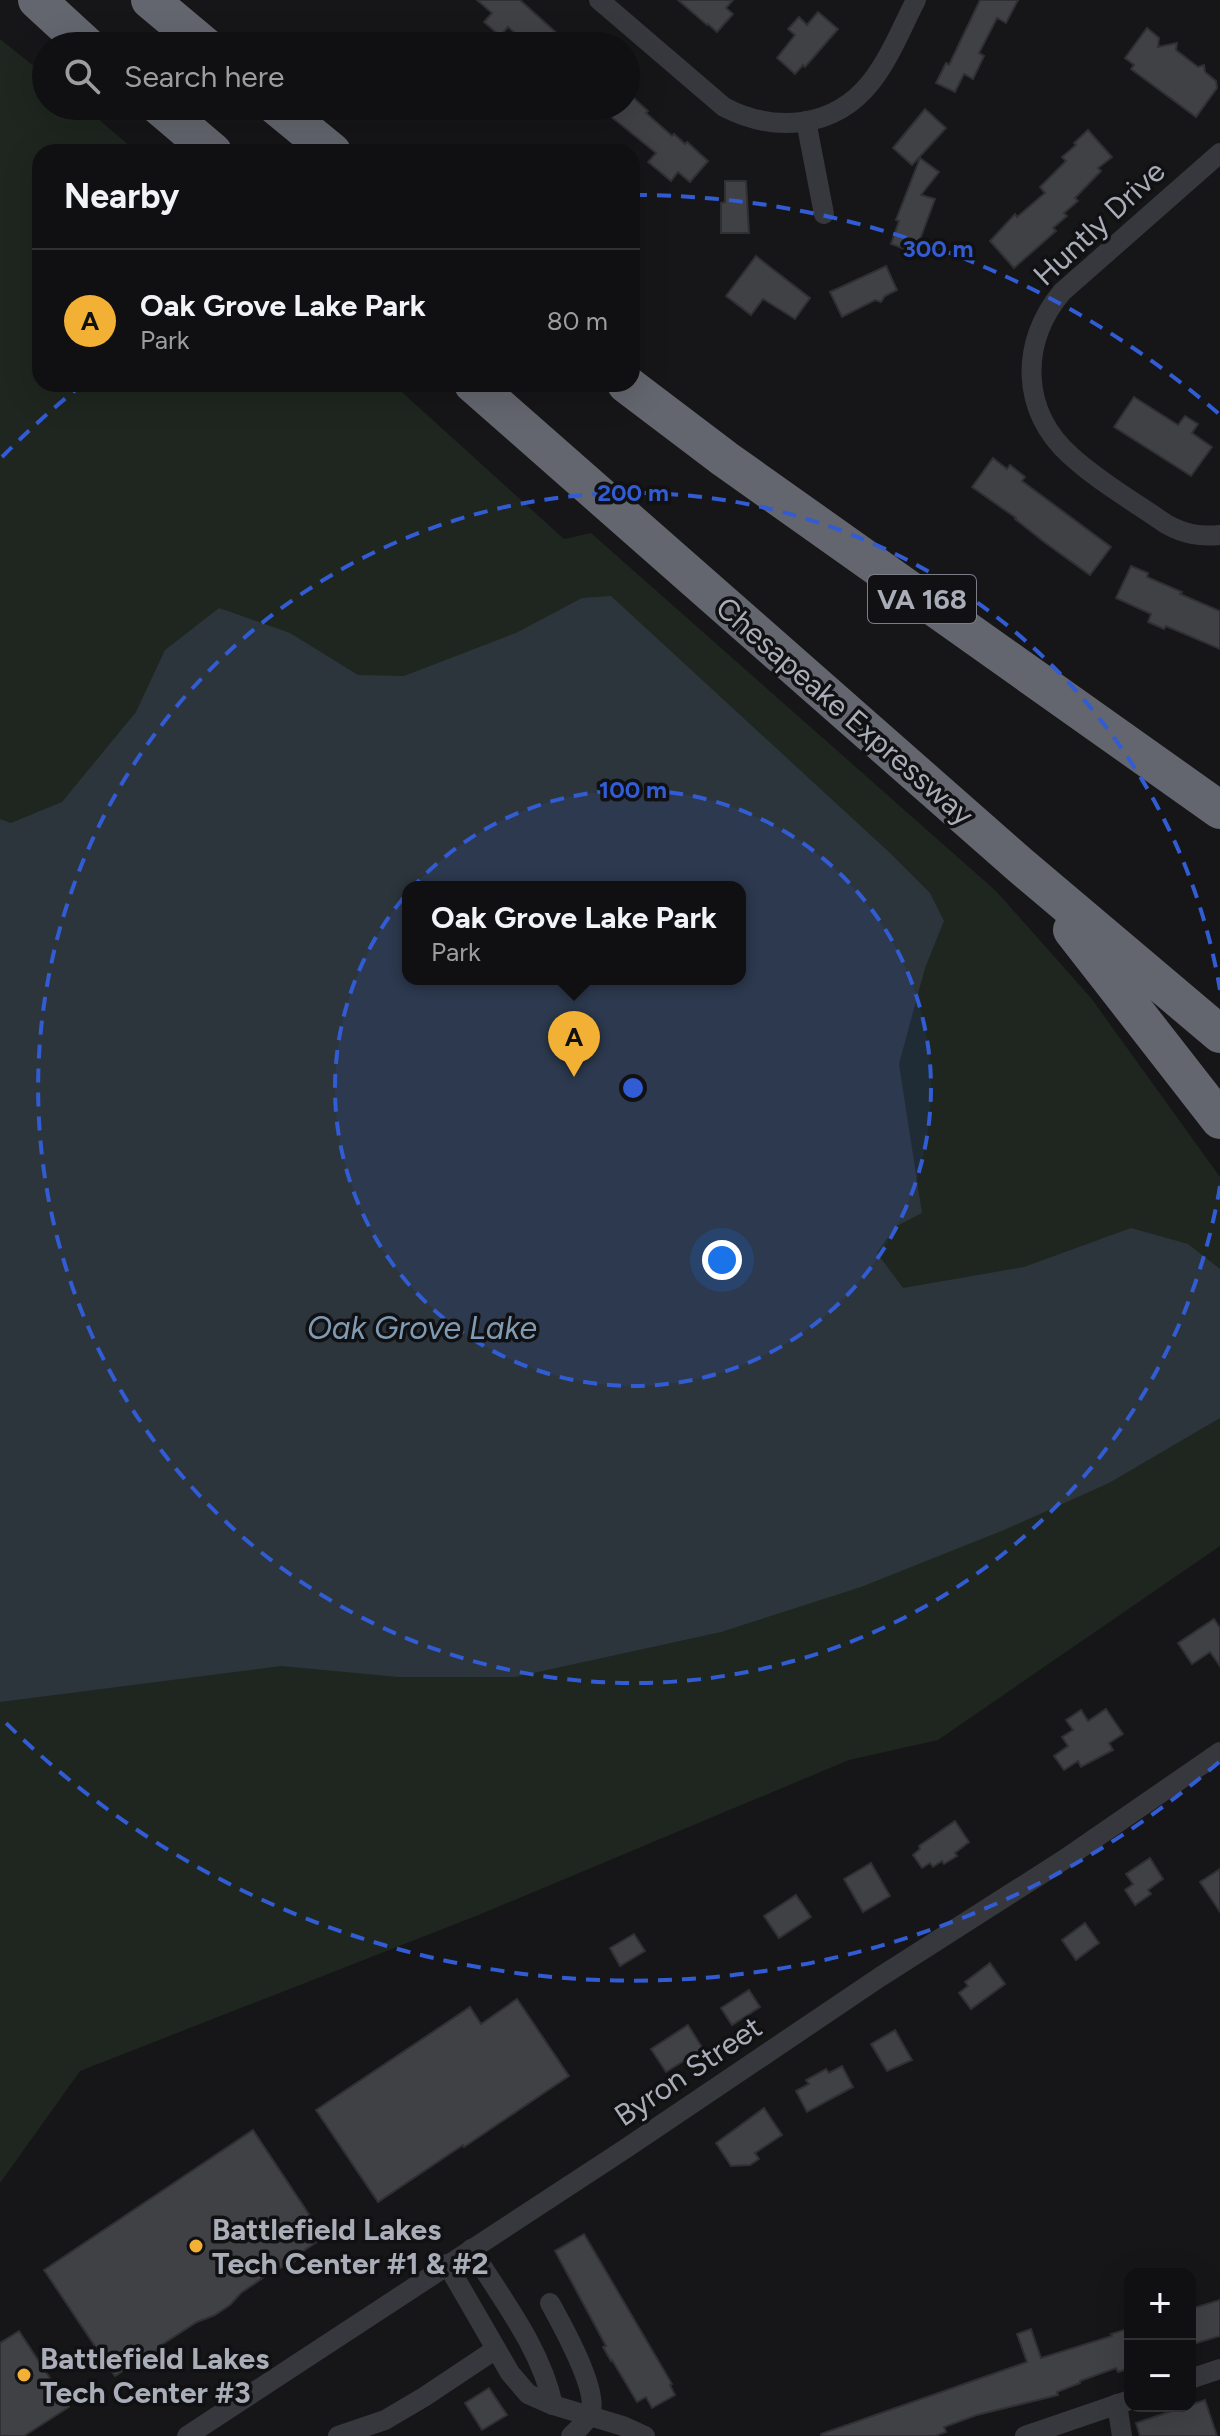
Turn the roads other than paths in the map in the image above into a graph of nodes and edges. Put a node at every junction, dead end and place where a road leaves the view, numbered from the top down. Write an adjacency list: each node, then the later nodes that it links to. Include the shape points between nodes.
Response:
1 (37, 0): 5 (highway)
2 (150, 0): 6 (highway)
3 (599, 0): 7 (street)
4 (916, 0): 11 (street, via 871,82 840,108)
5 (72, 32)
6 (188, 32)
7 (636, 32)
8 (640, 35): 11 (street, via 724,107 764,122)
9 (175, 120): 12 (highway)
10 (293, 120): 13 (highway)
11 (806, 121): 15 (street)
12 (204, 144)
13 (322, 144)
14 (1220, 153): 18 (street, Huntly Drive, via 1049,308 1031,367 1037,407 1071,457 1173,528 1201,537)
15 (824, 214)
16 (482, 392): 20 (highway, Chesapeake Expressway)
17 (636, 392): 19 (highway, VA 168, via 737,469)
18 (1220, 535)
19 (1220, 810)
20 (1020, 865): 21 (highway, Chesapeake Expressway); 22 (highway)
21 (1220, 1034)
22 (1220, 1120)
23 (1220, 1752): 24 (street, Byron Street)
24 (471, 2249): 25 (street, Byron Street); 31 (street, via 538,2358)
25 (447, 2264): 27 (street); 33 (street, Byron Street)
26 (550, 2303): 32 (street, via 589,2386)
27 (496, 2349): 31 (street, via 528,2394); 34 (street, via 385,2420)
28 (1220, 2369): 29 (street)
29 (1196, 2377)
30 (1124, 2402): 37 (street); 38 (street)
31 (553, 2405): 32 (street)
32 (590, 2415): 35 (street); 36 (street)
33 (187, 2436)
34 (338, 2436)
35 (571, 2436)
36 (645, 2436)
37 (1025, 2436)
38 (1122, 2436)

